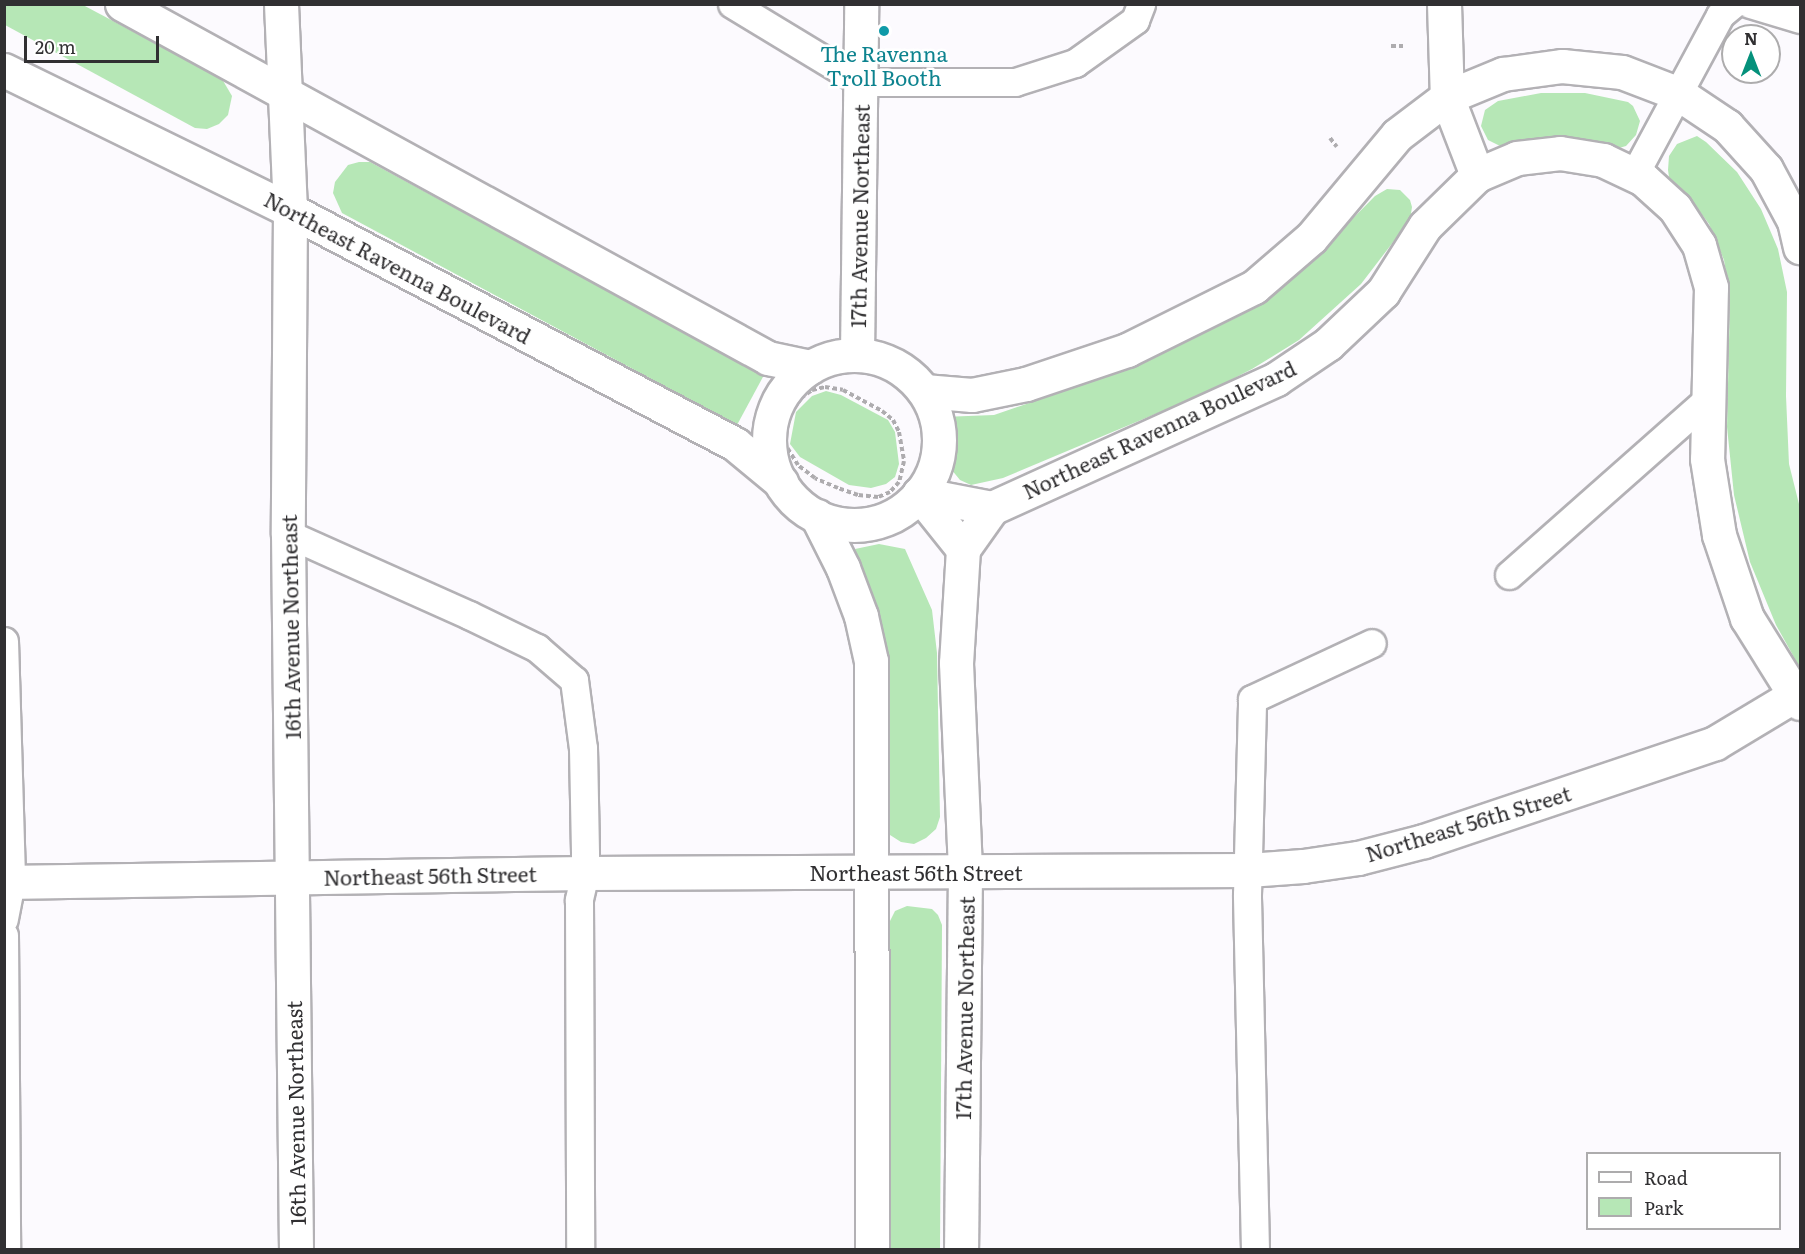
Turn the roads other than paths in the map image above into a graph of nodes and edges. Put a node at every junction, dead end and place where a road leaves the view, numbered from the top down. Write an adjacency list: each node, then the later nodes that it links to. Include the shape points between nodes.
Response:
1 (122, 4): 12 (street)
2 (281, 4): 12 (street, 16th Avenue Northeast)
3 (732, 4): 11 (lane)
4 (861, 4): 11 (street, 17th Avenue Northeast)
5 (1141, 4): 11 (lane, via 1135,20 1075,63 1015,82)
6 (1444, 4): 14 (street)
7 (1733, 4): 13 (lane, via 1720,15)
8 (1750, 4): 9 (lane)
9 (1800, 19)
10 (4, 70): 17 (street, Northeast Ravenna Boulevard)
11 (861, 82): 19 (street, 17th Avenue Northeast)
12 (284, 93): 17 (street, 16th Avenue Northeast); 20 (street, via 768,358)
13 (1679, 94): 14 (street, via 1622,72 1562,66 1503,74); 16 (lane); 18 (street, via 1727,126 1766,169 1794,221)
14 (1447, 97): 15 (street); 21 (street, via 1397,135 1311,238 1254,286 1127,350 1026,384 972,395)
15 (1477, 175): 16 (street, Northeast Ravenna Boulevard, via 1517,158 1560,153 1603,160); 25 (street, Northeast Ravenna Boulevard, via 1425,226 1383,292 1328,344 1276,378)
16 (1634, 175): 22 (street, Northeast Ravenna Boulevard, via 1675,208 1699,245 1711,286)
17 (290, 210): 23 (street, Northeast Ravenna Boulevard, via 735,444); 27 (street, 16th Avenue Northeast)
18 (1800, 248)
19 (857, 355): 20 (street, via 832,358); 21 (street, via 885,361 909,375)
20 (810, 367): 23 (street, via 792,381 773,414 770,451)
21 (924, 391): 24 (street, via 939,432 938,455 932,475)
22 (1708, 399): 29 (lane); 32 (street, Northeast Ravenna Boulevard, via 1707,459 1729,572 1747,618)
23 (781, 482): 26 (street, via 798,503)
24 (919, 494): 25 (street); 26 (street, via 896,513 864,524 832,522); 28 (street)
25 (992, 508): 28 (street)
26 (817, 516): 35 (street, via 861,616 871,661)
27 (288, 534): 36 (lane, via 537,648 574,680 583,748); 37 (street, 16th Avenue Northeast)
28 (963, 549): 34 (street, 17th Avenue Northeast, via 956,663)
29 (1509, 575)
30 (4, 641): 38 (lane)
31 (1372, 643): 33 (lane, via 1252,699)
32 (1798, 699): 33 (street, Northeast 56th Street, via 1715,743 1424,841 1358,858)
33 (1248, 870): 34 (street, Northeast 56th Street); 46 (lane)
34 (965, 871): 35 (street, Northeast 56th Street); 45 (street, 17th Avenue Northeast)
35 (871, 872): 36 (street, Northeast 56th Street); 44 (street)
36 (585, 873): 37 (street, Northeast 56th Street); 43 (lane, via 579,900)
37 (292, 877): 38 (street, Northeast 56th Street); 42 (street, 16th Avenue Northeast)
38 (8, 882): 39 (lane)
39 (4, 919)
40 (4, 935): 41 (lane)
41 (6, 1250)
42 (296, 1250)
43 (580, 1250)
44 (872, 1250)
45 (961, 1250)
46 (1255, 1250)

